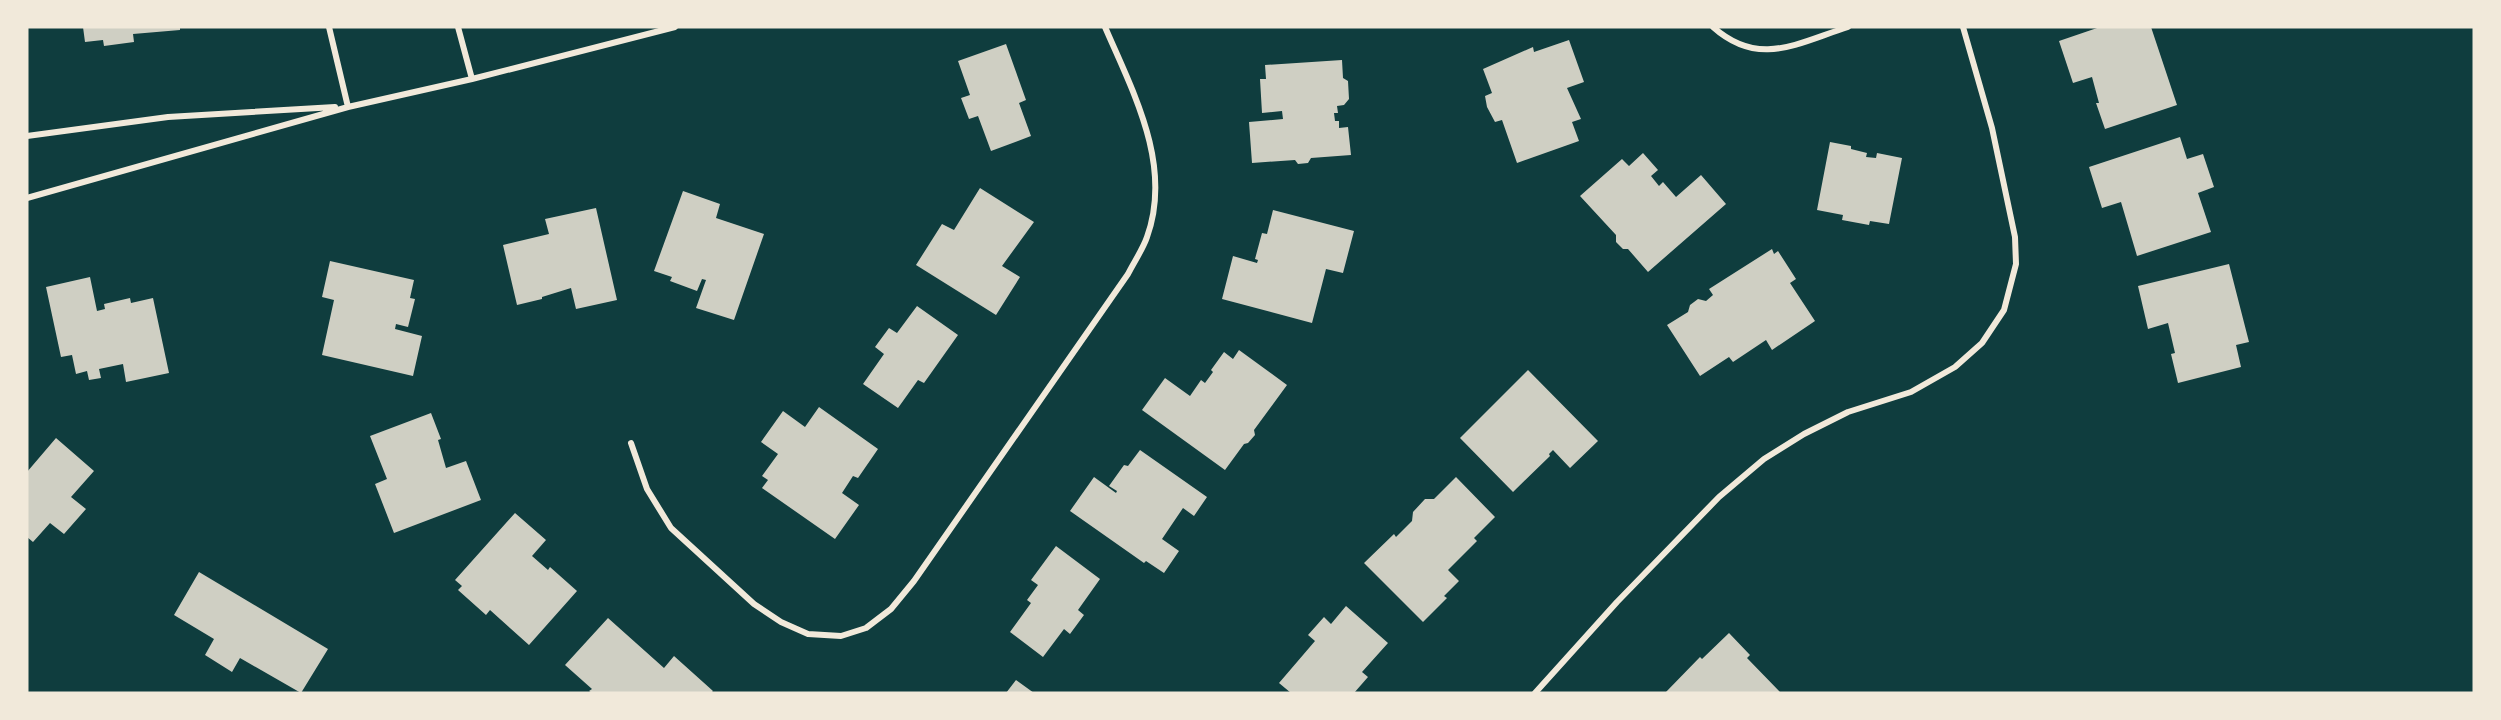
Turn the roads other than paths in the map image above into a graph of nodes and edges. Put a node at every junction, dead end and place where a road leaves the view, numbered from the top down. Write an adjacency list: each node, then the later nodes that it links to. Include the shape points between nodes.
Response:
1 (329, 27): 9 (street)
2 (458, 27): 8 (street)
3 (675, 27): 8 (street)
4 (1105, 27): 12 (street, via 1140,107 1152,150 1156,191 1148,237 1122,283 891,609 866,628 841,636 808,634 781,622 754,604 671,528 647,489)
5 (1713, 27): 6 (street, via 1736,45 1754,50 1774,50)
6 (1848, 27)
7 (1963, 27): 13 (street, via 1992,128 2016,237 2016,264 2004,310 1983,343 1955,367 1911,392 1848,412 1764,459 1711,505)
8 (472, 79): 9 (street)
9 (348, 107): 10 (street, via 168,117); 11 (street)
10 (27, 136)
11 (27, 198)
12 (631, 443)
13 (1535, 693)

